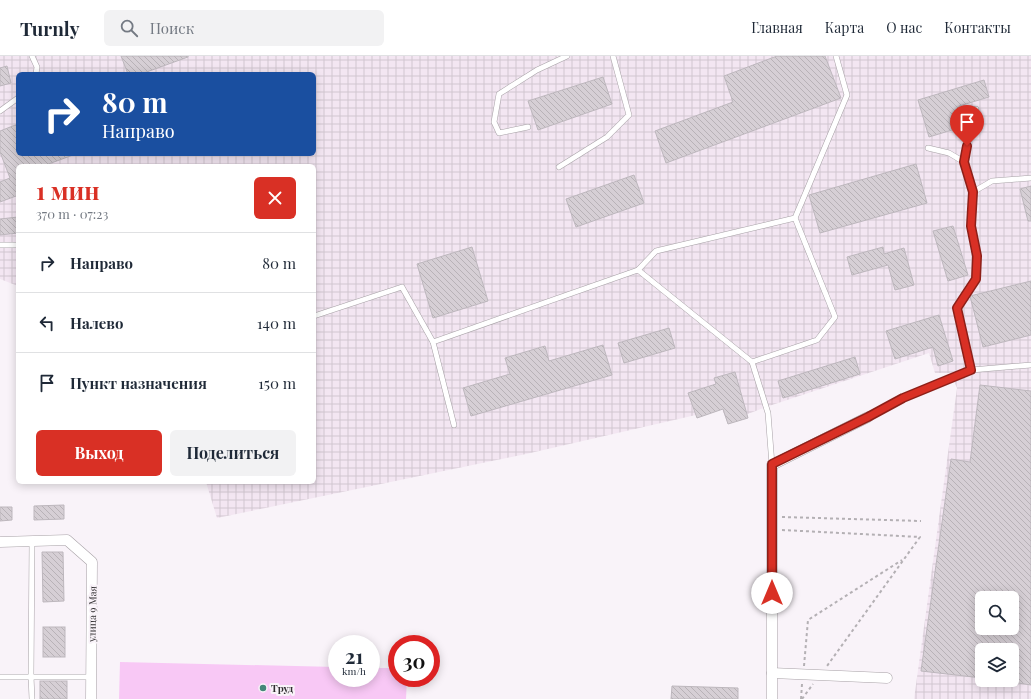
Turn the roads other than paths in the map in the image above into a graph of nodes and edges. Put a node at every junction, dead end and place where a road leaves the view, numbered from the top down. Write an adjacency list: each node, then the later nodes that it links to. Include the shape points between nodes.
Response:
1 (32, 56): 5 (lane)
2 (566, 56): 9 (lane, via 537,70 499,94 494,122 499,133)
3 (613, 56): 12 (lane, via 629,116 607,136)
4 (836, 56): 15 (lane, via 847,95)
5 (36, 72)
6 (16, 99): 8 (lane)
7 (976, 109): 11 (lane, via 975,123)
8 (0, 111)
9 (528, 127)
10 (928, 148): 11 (lane, via 949,153)
11 (964, 162): 14 (lane)
12 (559, 167)
13 (1031, 178): 14 (lane, via 992,181)
14 (973, 192): 23 (lane, via 971,226 977,256 976,279 957,308)
15 (795, 218): 18 (lane, via 656,251); 21 (lane, via 835,317 817,340)
16 (0, 245): 17 (lane)
17 (16, 245)
18 (638, 270): 20 (lane); 21 (lane)
19 (316, 315): 20 (lane, via 402,287)
20 (433, 342): 25 (lane)
21 (752, 362): 26 (lane, via 768,412)
22 (1031, 365): 23 (lane)
23 (971, 370): 24 (lane, via 903,398)
24 (868, 417): 26 (street)
25 (454, 425)
26 (772, 464): 29 (street)
27 (32, 541): 28 (street); 30 (lane); 32 (street, улица 9 Мая, via 67,540 92,562)
28 (0, 542)
29 (772, 673): 33 (street); 36 (street)
30 (31, 676): 31 (lane); 32 (lane); 34 (lane)
31 (0, 677)
32 (91, 677): 35 (street, улица 9 Мая)
33 (887, 678)
34 (32, 699)
35 (90, 699)
36 (772, 699)

